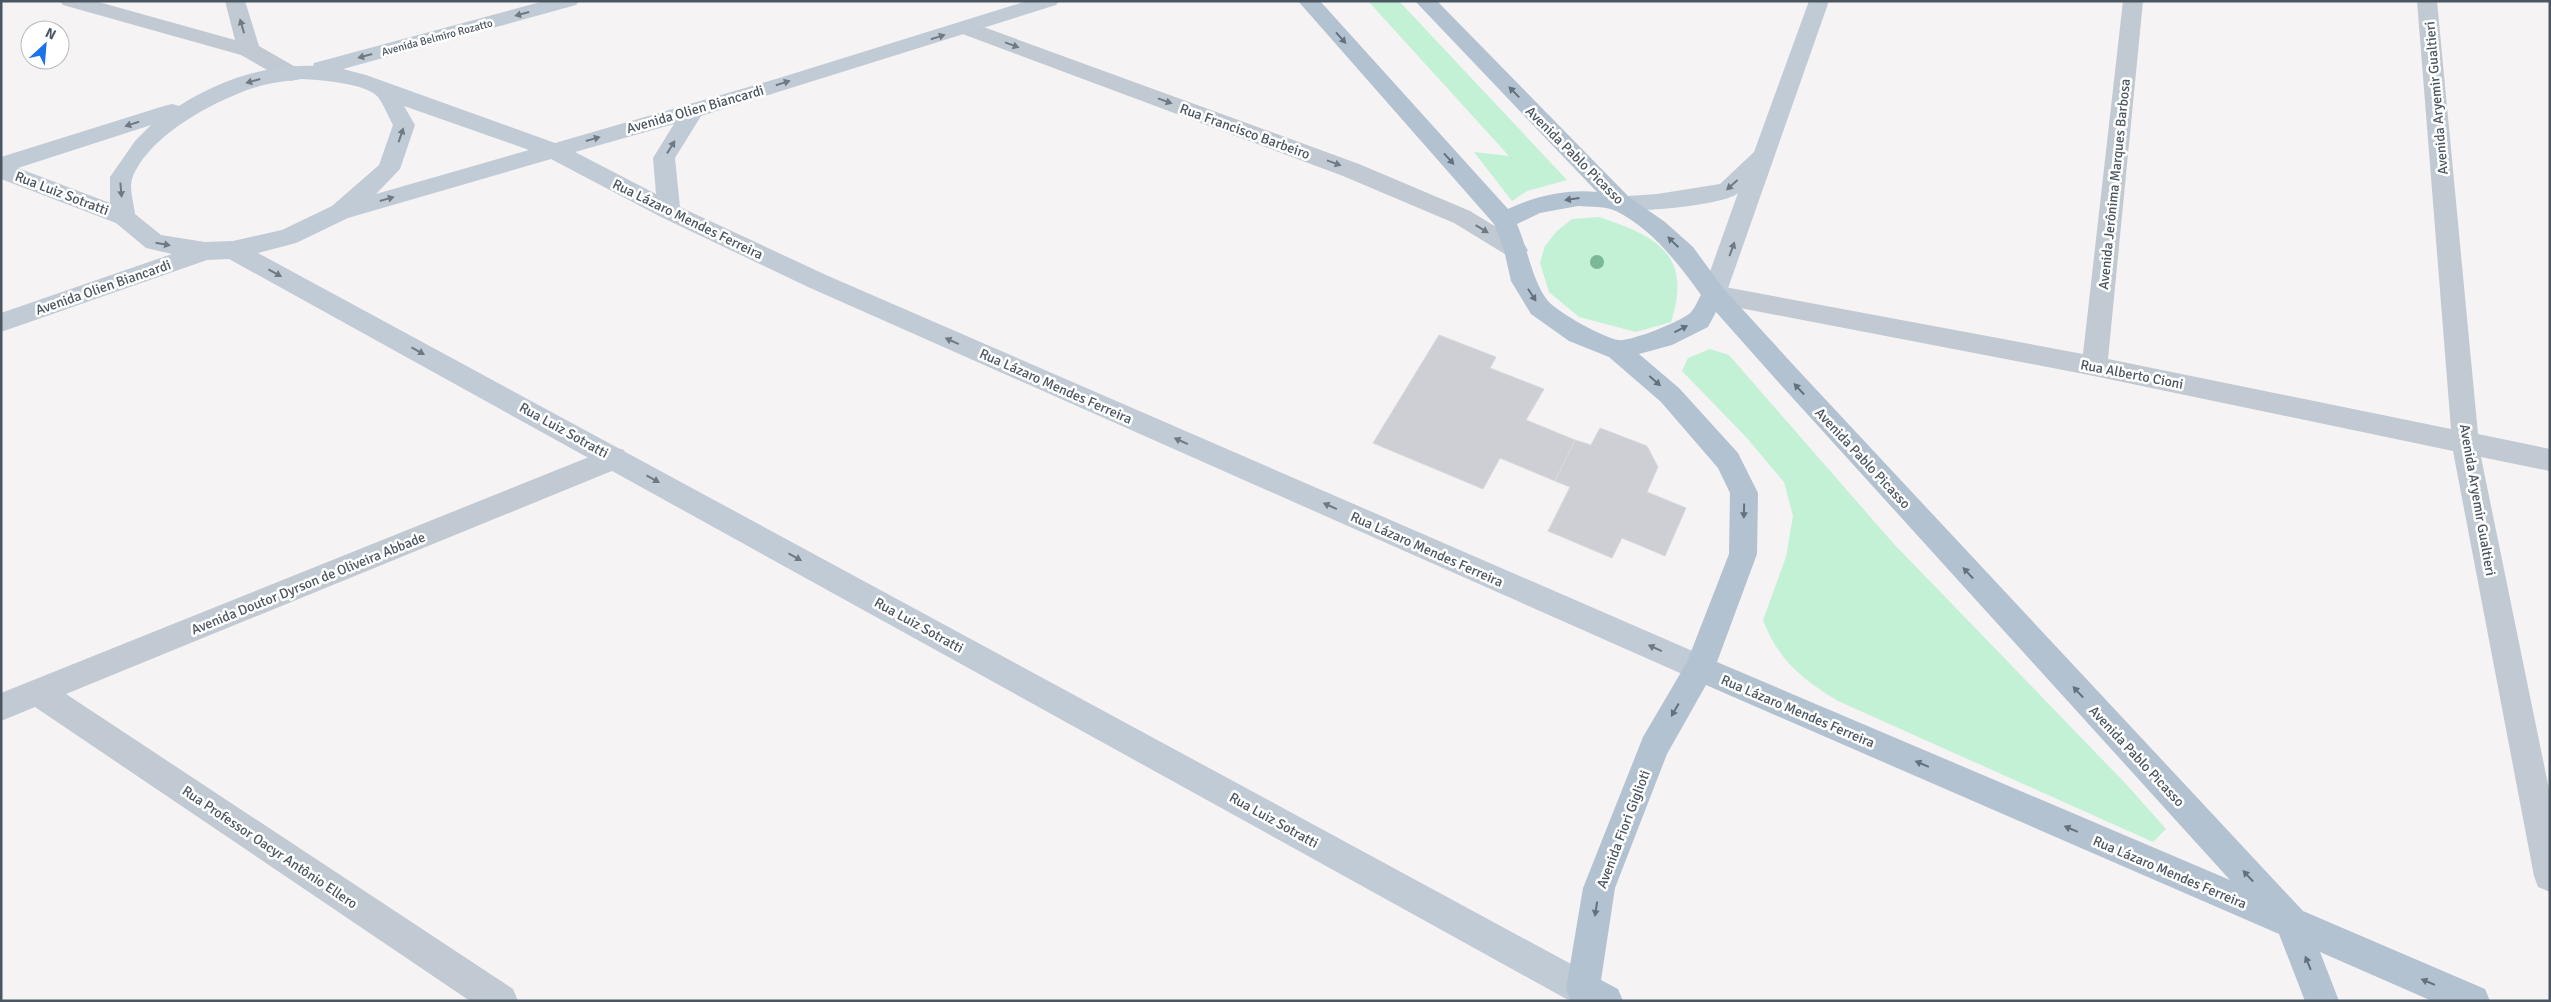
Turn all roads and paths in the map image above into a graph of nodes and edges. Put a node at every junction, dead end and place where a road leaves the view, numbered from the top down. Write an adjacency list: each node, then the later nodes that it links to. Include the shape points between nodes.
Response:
1 (70, 1): 11 (street)
2 (235, 1): 11 (street, one-way to 2)
3 (569, 1): 12 (street, Avenida Belmiro Rozatto, one-way to 12)
4 (1049, 1): 10 (street, Avenida Olien Biancardi)
5 (1308, 1): 24 (main road, one-way to 24)
6 (1425, 1): 20 (main road, Avenida Pablo Picasso, one-way to 6)
7 (1818, 1): 17 (street)
8 (2133, 1): 30 (street, Avenida Jerônima Marques Barbosa)
9 (2427, 1): 31 (street, Avenida Aryemir Gualtieri)
10 (967, 28): 15 (street, Avenida Olien Biancardi, one-way to 10); 25 (street, Rua Francisco Barbeiro, one-way to 25, via 1351,170 1462,217)
11 (249, 50): 12 (street)
12 (298, 73): 13 (street, Rua Lázaro Mendes Ferreira, via 337,73 364,80); 14 (street, one-way to 14, via 242,85)
13 (385, 91): 16 (street, Rua Lázaro Mendes Ferreira); 22 (street, one-way to 13, via 389,169 404,125)
14 (195, 104): 18 (street, one-way to 18); 23 (street, one-way to 23, via 147,139 121,180)
15 (693, 110): 16 (street, Avenida Olien Biancardi, one-way to 15); 21 (street, one-way to 15, via 664,158)
16 (552, 150): 21 (street, Rua Lázaro Mendes Ferreira); 22 (street, Avenida Olien Biancardi, one-way to 16)
17 (1766, 151): 20 (street, one-way to 20, via 1727,191 1657,202); 27 (street, one-way to 17)
18 (1, 164)
19 (1, 170): 23 (street, Rua Luiz Sotratti)
20 (1621, 203): 24 (main road, one-way to 24, via 1578,198 1535,206); 27 (main road, Avenida Pablo Picasso, one-way to 20, via 1677,247 1657,228)
21 (669, 211): 34 (street, Rua Lázaro Mendes Ferreira, one-way to 21, via 817,281)
22 (340, 212): 26 (street, Avenida Olien Biancardi, via 288,237)
23 (124, 217): 26 (street, Rua Luiz Sotratti, one-way to 26, via 154,242)
24 (1504, 220): 25 (main road)
25 (1516, 250): 29 (main road, one-way to 29, via 1523,281 1540,308 1578,334)
26 (219, 251): 28 (street, Avenida Olien Biancardi); 32 (street, Rua Luiz Sotratti, one-way to 32)
27 (1714, 294): 29 (main road, one-way to 27, via 1663,338 1699,320); 30 (street, Rua Alberto Cioni); 38 (main road, Avenida Pablo Picasso, one-way to 27)
28 (1, 323)
29 (1618, 350): 34 (main road, one-way to 34, via 1677,402 1728,461 1744,493 1743,554)
30 (2094, 366): 31 (street, Rua Alberto Cioni)
31 (2465, 441): 33 (street, Rua Alberto Cioni); 37 (street, Avenida Aryemir Gualtieri)
32 (614, 458): 35 (street, Avenida Doutor Dyrson de Oliveira Abbade); 39 (street, Rua Luiz Sotratti, one-way to 39)
33 (2550, 460)
34 (1700, 668): 38 (main road, Rua Lázaro Mendes Ferreira, one-way to 34); 39 (main road, Avenida Fiori Giglioti, one-way to 39, via 1654,747 1599,888)
35 (39, 693): 36 (street, Avenida Doutor Dyrson de Oliveira Abbade); 40 (street, Rua Professor Oacyr Antônio Ellero)
36 (1, 707)
37 (2550, 876)
38 (2292, 925): 41 (main road, one-way to 38); 42 (main road, Rua Lázaro Mendes Ferreira, one-way to 38)
39 (1589, 997)
40 (501, 1001)
41 (2322, 1001)
42 (2473, 1001)

